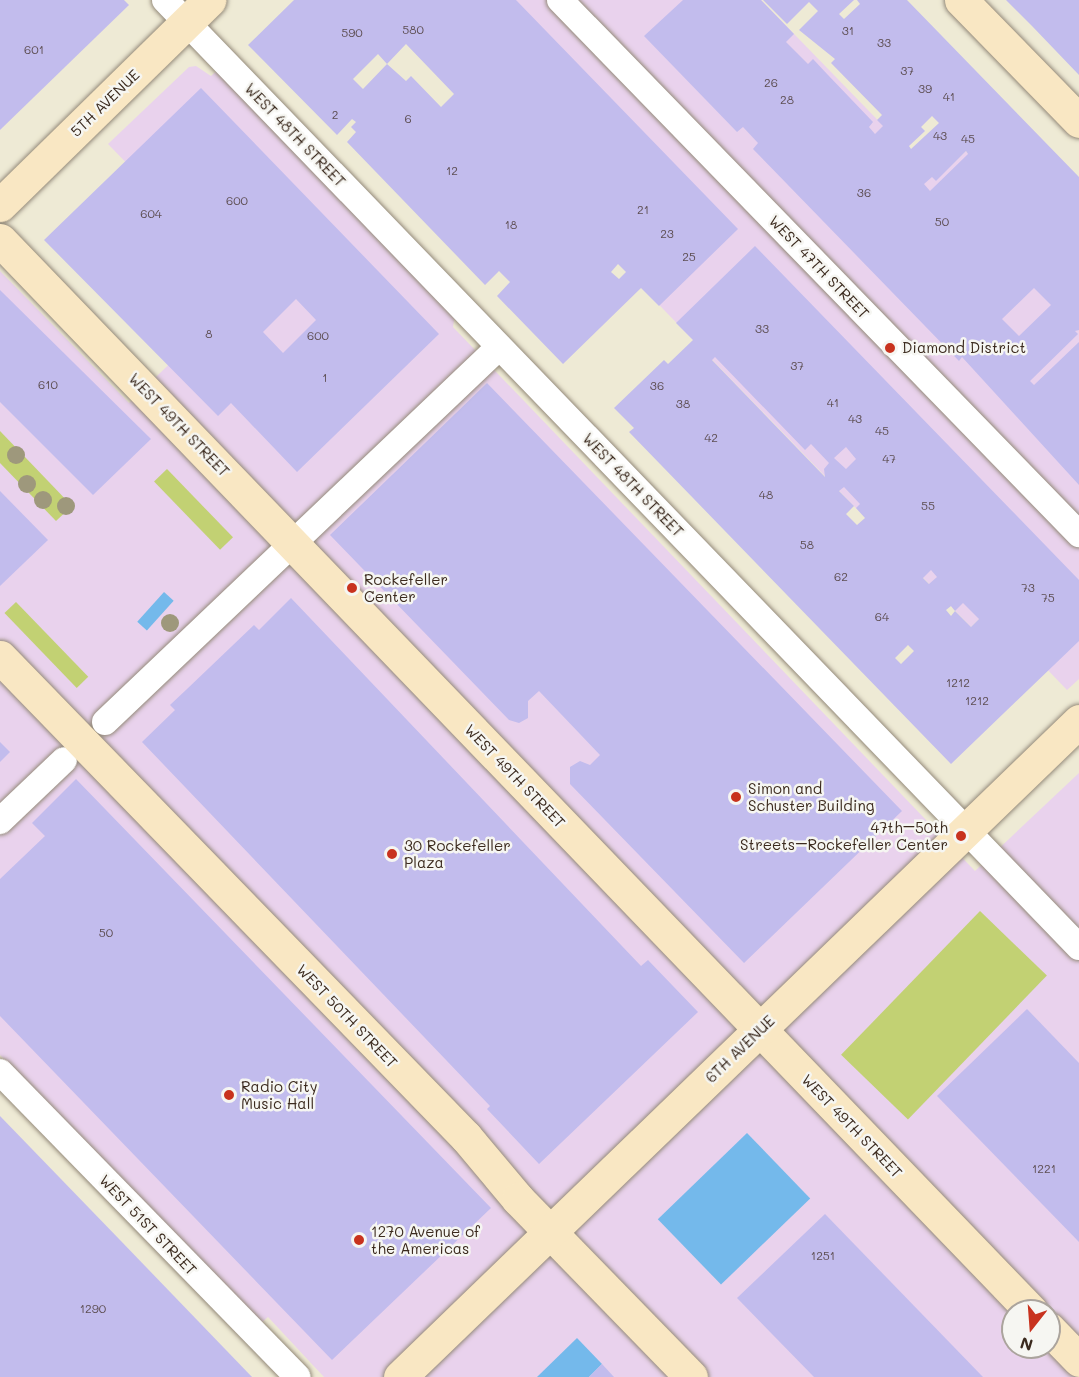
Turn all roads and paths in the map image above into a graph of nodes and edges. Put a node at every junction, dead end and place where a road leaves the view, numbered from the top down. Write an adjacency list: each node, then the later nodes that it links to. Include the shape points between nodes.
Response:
1 (560, 0): 8 (street, WEST 47TH STREET)
2 (961, 0): 4 (main road)
3 (187, 7): 5 (main road, 5TH AVENUE); 7 (street, WEST 48TH STREET)
4 (1079, 121)
5 (0, 205)
6 (0, 240): 9 (main road, WEST 49TH STREET)
7 (499, 347): 9 (street); 15 (street, WEST 48TH STREET)
8 (1079, 534)
9 (292, 543): 12 (street); 17 (main road, WEST 49TH STREET)
10 (0, 657): 19 (main road, WEST 50TH STREET, via 465,1137)
11 (1079, 721): 15 (main road, 6TH AVENUE)
12 (105, 722)
13 (64, 760): 14 (street)
14 (0, 821)
15 (966, 830): 16 (street, WEST 48TH STREET); 17 (main road, 6TH AVENUE)
16 (1079, 947)
17 (760, 1030): 19 (main road, 6TH AVENUE); 20 (main road, WEST 49TH STREET)
18 (0, 1072): 23 (street, WEST 51ST STREET)
19 (550, 1232): 24 (main road, 6TH AVENUE); 25 (main road, WEST 50TH STREET)
20 (1019, 1299)
21 (1061, 1341): 22 (main road)
22 (1079, 1360)
23 (298, 1377)
24 (400, 1377)
25 (691, 1377)

